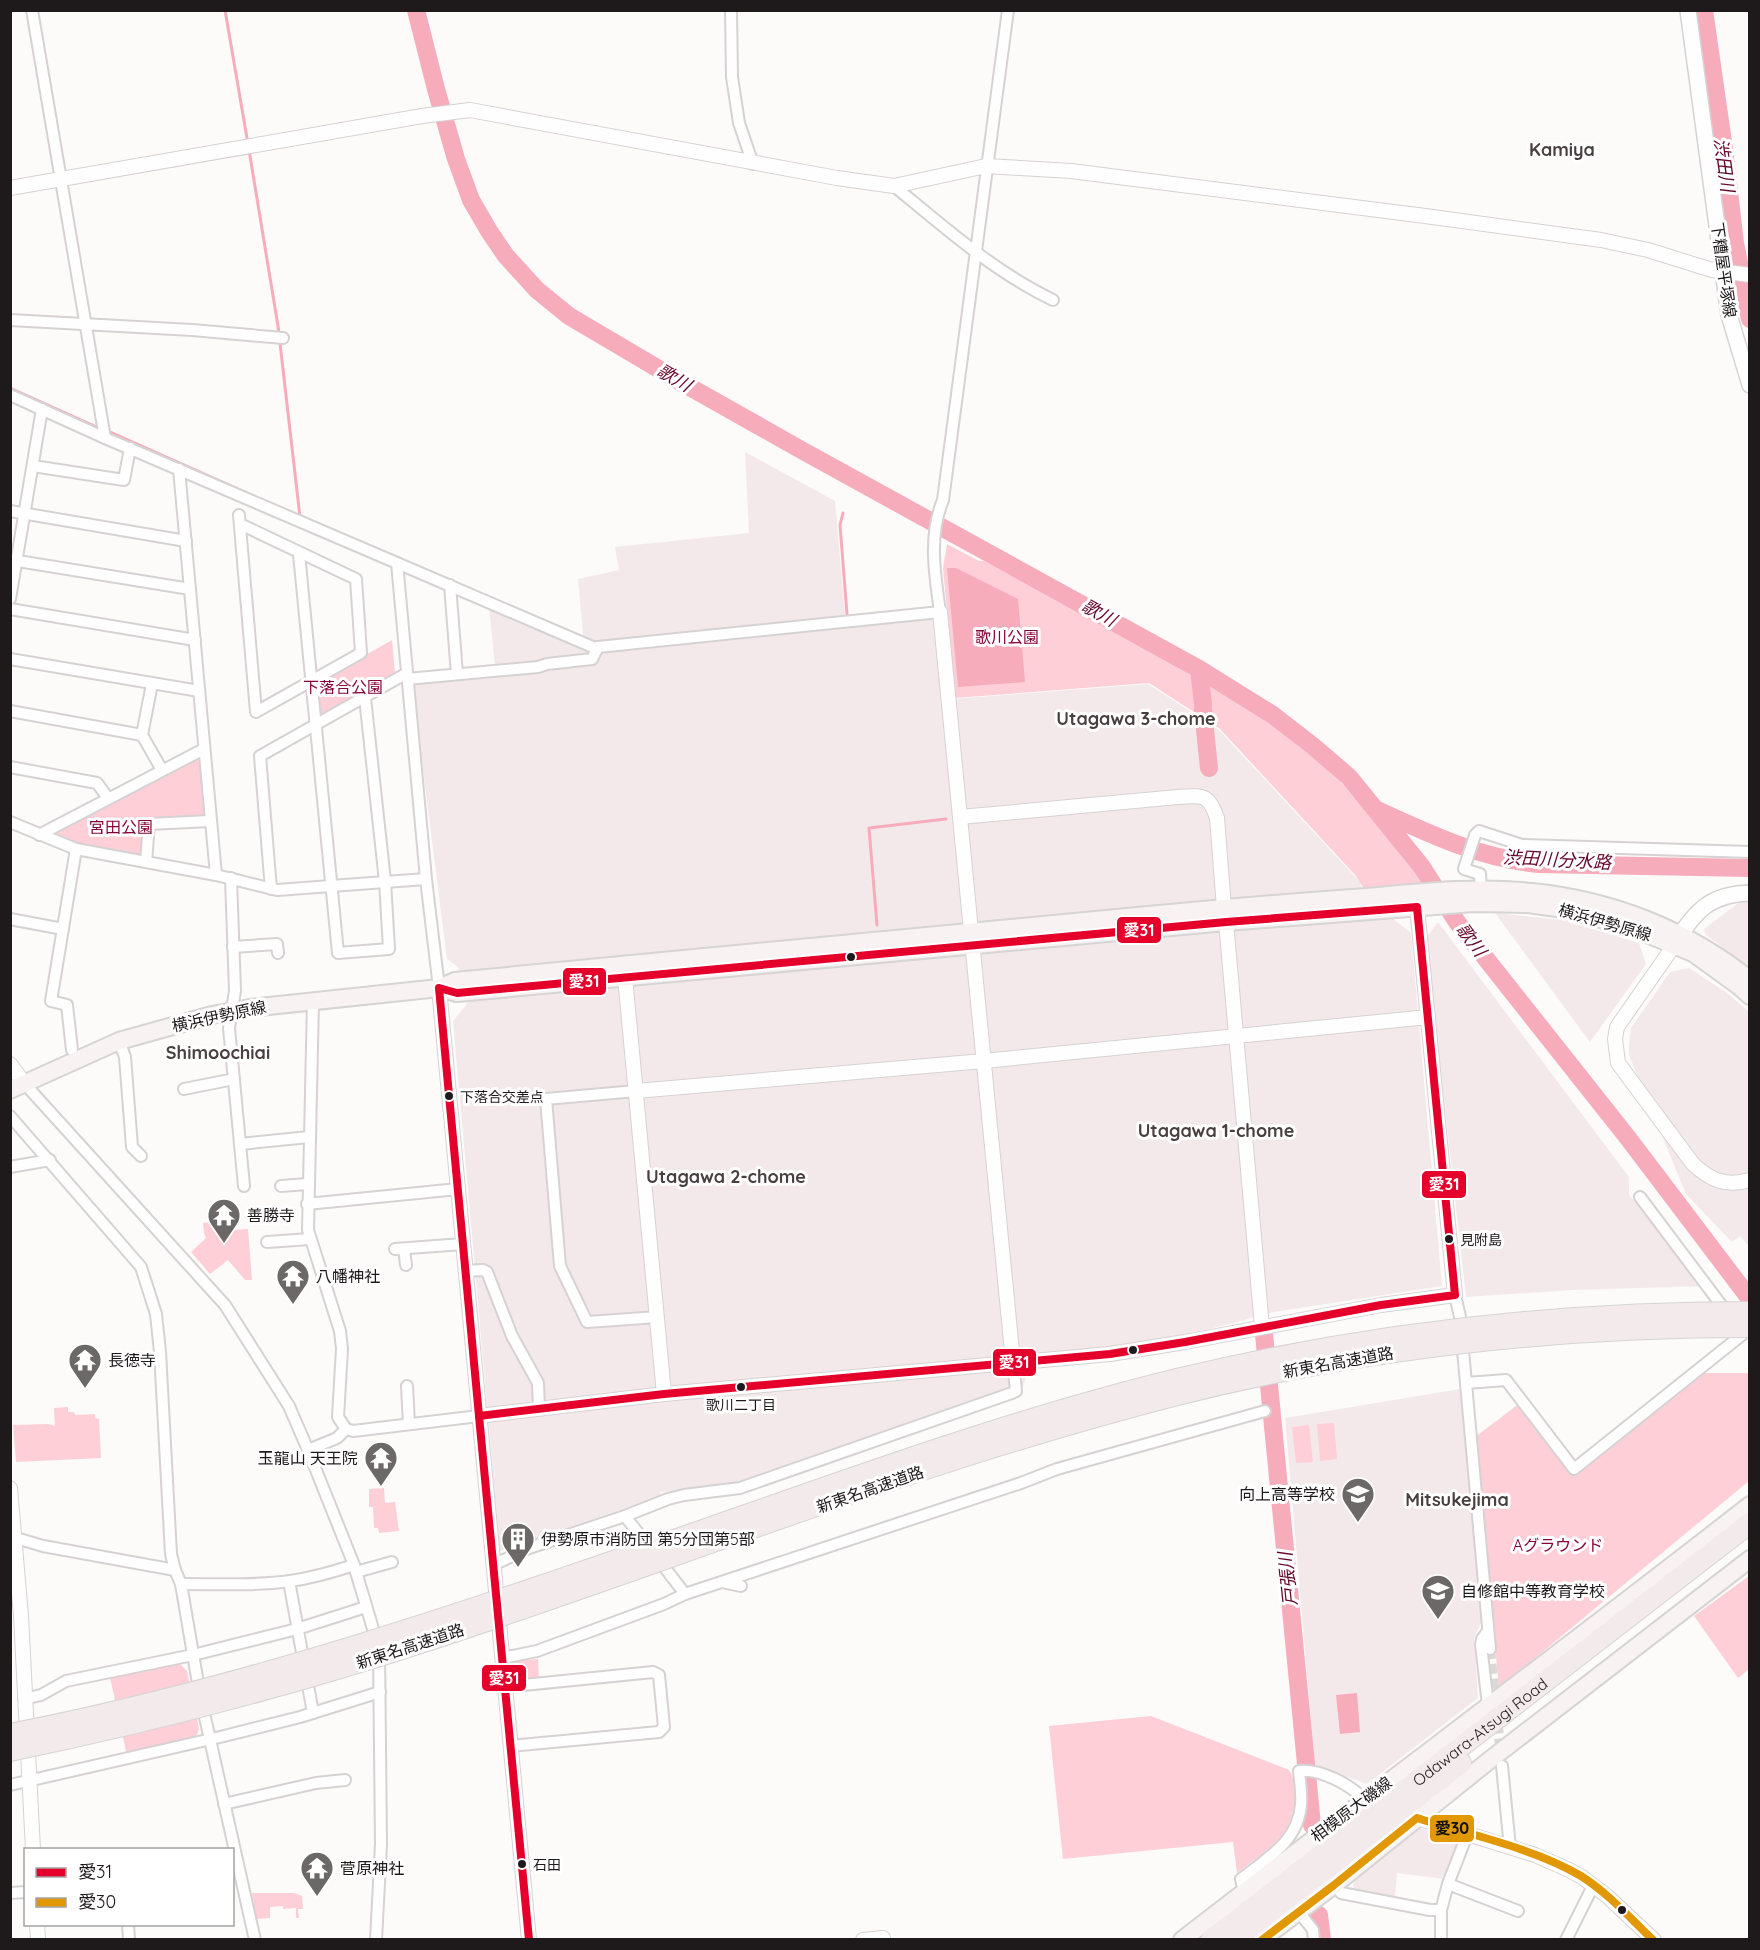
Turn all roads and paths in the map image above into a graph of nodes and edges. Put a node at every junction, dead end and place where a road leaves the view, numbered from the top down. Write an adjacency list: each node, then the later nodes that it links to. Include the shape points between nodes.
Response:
1 (32, 10): 7 (street)
2 (731, 10): 5 (street, via 732,77 739,123)
3 (1008, 10): 6 (street)
4 (1688, 10): 11 (main road, 下糟屋平塚線)
5 (753, 164): 7 (street, via 470,110); 8 (street)
6 (986, 166): 8 (street); 10 (street); 11 (street, via 1071,171 1578,237 1648,250)
7 (60, 180): 9 (street); 15 (street)
8 (894, 186): 10 (street)
9 (10, 188)
10 (975, 253): 13 (street); 34 (street, via 943,501 932,552)
11 (1726, 271): 12 (street); 17 (main road, 下糟屋平塚線, via 1729,315)
12 (1749, 274)
13 (1053, 300)
14 (10, 320): 15 (street)
15 (85, 324): 16 (street); 20 (street)
16 (284, 338)
17 (1749, 385)
18 (10, 395): 19 (street)
19 (42, 409): 20 (street); 22 (street)
20 (105, 438): 21 (street)
21 (130, 448): 22 (street, via 124,480); 23 (street)
22 (33, 466): 25 (street)
23 (179, 469): 26 (street); 29 (street)
24 (10, 512): 25 (street)
25 (25, 514): 26 (street); 28 (street)
26 (186, 541): 31 (street)
27 (299, 554): 40 (street); 40 (street, via 356,579 362,653); 40 (street, via 239,520 256,712)
28 (18, 561): 31 (street); 32 (street)
29 (397, 563): 30 (street); 39 (street)
30 (450, 585): 36 (street); 38 (street)
31 (190, 589): 35 (street)
32 (10, 599)
33 (10, 609): 35 (street)
34 (940, 612): 36 (street); 51 (street)
35 (195, 640): 42 (street)
36 (598, 647): 38 (street, via 592,659)
37 (10, 659): 41 (street)
38 (457, 674): 39 (street)
39 (407, 676): 43 (street); 60 (street)
40 (311, 682): 45 (street)
41 (152, 684): 42 (street); 46 (street)
42 (199, 691): 47 (street)
43 (365, 698): 45 (street); 61 (street)
44 (10, 711): 46 (street)
45 (316, 726): 62 (street); 63 (street, via 260,756)
46 (142, 735): 49 (street)
47 (204, 749): 49 (street); 52 (street)
48 (10, 767): 50 (street, via 97,783)
49 (162, 770): 50 (street)
50 (108, 798): 54 (street)
51 (960, 817): 67 (street, via 1202,796 1213,805 1217,818); 70 (street)
52 (210, 821): 57 (street, via 149,824); 58 (street)
53 (10, 822): 54 (street)
54 (39, 835): 55 (street)
55 (76, 849): 57 (street); 69 (street)
56 (1749, 852): 65 (street, via 1522,845 1479,831 1464,865 1464,869 1480,874)
57 (146, 862): 58 (street)
58 (216, 875): 59 (street)
59 (231, 878): 63 (street); 73 (street)
60 (426, 879): 61 (street); 76 (street)
61 (385, 881): 62 (street); 62 (street, via 389,949 338,953)
62 (330, 885): 63 (street)
63 (271, 889)
64 (1749, 893): 71 (main road, via 1725,895 1710,902 1695,914)
65 (1478, 896): 66 (main road, 横浜伊勢原線); 66 (main road, 横浜伊勢原線, via 1462,889); 71 (main road, 横浜伊勢原線, via 1564,909)
66 (1422, 899): 67 (main road, 横浜伊勢原線); 80 (street)
67 (1225, 915): 70 (main road, 横浜伊勢原線); 81 (street)
68 (10, 919): 69 (street)
69 (63, 929): 83 (street, via 51,1001 67,1005)
70 (972, 939): 74 (main road, 横浜伊勢原線); 76 (main road, 横浜伊勢原線, via 455,981); 84 (street)
71 (1678, 939): 75 (main road, 横浜伊勢原線, via 1725,960); 77 (main road, 横浜伊勢原線); 96 (street, via 1617,1027 1618,1063 1703,1173 1720,1182)
72 (277, 944): 73 (street)
73 (233, 947): 79 (street)
74 (625, 977): 76 (main road, 横浜伊勢原線, via 457,993); 89 (street)
75 (1749, 980)
76 (439, 988): 78 (main road, 横浜伊勢原線); 100 (street)
77 (1749, 996)
78 (313, 1001): 79 (main road, 横浜伊勢原線); 91 (street)
79 (232, 1011): 82 (main road, 横浜伊勢原線); 86 (street, via 229,1028)
80 (1428, 1017): 81 (street); 108 (street)
81 (1237, 1036): 84 (street); 112 (street)
82 (119, 1041): 87 (main road, 横浜伊勢原線); 93 (street, via 125,1056 135,1140 132,1147)
83 (72, 1050)
84 (984, 1061): 89 (street); 113 (street)
85 (10, 1064): 87 (street)
86 (234, 1078): 88 (street); 92 (street)
87 (17, 1087): 122 (street, via 225,1305 289,1406)
88 (184, 1089)
89 (636, 1091): 110 (street); 110 (street, via 546,1099 560,1266 587,1322)
90 (11, 1121): 94 (street)
91 (309, 1137): 92 (street); 97 (street)
92 (240, 1144): 98 (street)
93 (141, 1156)
94 (50, 1160): 95 (street); 134 (street, via 141,1267 150,1290 160,1352)
95 (10, 1167)
96 (1749, 1180)
97 (308, 1184): 99 (street); 102 (street)
98 (244, 1186)
99 (280, 1186)
100 (458, 1189): 102 (street); 105 (street)
101 (1640, 1197): 114 (street, via 1743,1334 1574,1469 1506,1380)
102 (307, 1204): 103 (street)
103 (310, 1239): 104 (street); 121 (street, via 340,1331 338,1417)
104 (267, 1242)
105 (463, 1244): 106 (street, via 400,1249); 107 (street)
106 (406, 1265)
107 (465, 1271): 117 (street, via 488,1272 512,1336 538,1383); 119 (street)
108 (1455, 1295): 112 (street); 114 (street)
109 (1749, 1312): 150 (highway, 新東名高速道路, bridge, via 1603,1316 1412,1334 1267,1359 1175,1380 1077,1406 906,1460 411,1629 309,1661)
110 (658, 1317): 116 (street)
111 (1749, 1327): 156 (highway, 新東名高速道路, bridge, via 1493,1339 1342,1361 1179,1395 902,1477 526,1608 316,1676)
112 (1262, 1328): 113 (street, via 1110,1354)
113 (1014, 1362): 116 (street); 126 (street, via 1016,1391 741,1488 684,1495)
114 (1466, 1383): 142 (street)
115 (407, 1386): 120 (street)
116 (664, 1394): 117 (street)
117 (539, 1409): 119 (street)
118 (1265, 1411): 136 (street, via 1057,1469)
119 (479, 1416): 120 (street); 132 (street)
120 (409, 1424): 121 (street)
121 (346, 1429): 122 (street, via 337,1438)
122 (308, 1450): 133 (street)
123 (10, 1488): 124 (street)
124 (11, 1505): 128 (street)
125 (1749, 1505): 149 (main road, 相模原大磯線)
126 (625, 1516): 132 (street, via 529,1548); 139 (street)
127 (1749, 1522): 183 (highway, Odawara-Atsugi Road)
128 (16, 1538): 134 (street); 148 (street)
129 (1749, 1539): 184 (highway, Odawara-Atsugi Road)
130 (1749, 1559): 163 (main road)
131 (389, 1565): 133 (street)
132 (493, 1565): 145 (street)
133 (355, 1569): 135 (street); 140 (street)
134 (175, 1570): 137 (street)
135 (289, 1581): 137 (street); 141 (street)
136 (722, 1582): 138 (street); 139 (street)
137 (181, 1584): 144 (street)
138 (741, 1586)
139 (685, 1594): 145 (street, via 537,1651)
140 (366, 1607): 141 (street); 147 (street, via 379,1649)
141 (297, 1629): 144 (street); 151 (street)
142 (1488, 1631): 143 (street); 149 (street, via 1480,1645)
143 (1490, 1648)
144 (193, 1655): 148 (street, via 66,1681 41,1695); 154 (street)
145 (502, 1658): 146 (street)
146 (504, 1687): 155 (street); 155 (street, via 653,1672 659,1675 664,1727 659,1732)
147 (380, 1692): 151 (street); 179 (street, via 381,1844)
148 (17, 1700): 159 (street)
149 (1488, 1706): 161 (main road, 相模原大磯線)
150 (131, 1708): 152 (highway, bridge); 153 (highway, 新東名高速道路, bridge)
151 (313, 1713): 154 (street)
152 (10, 1728)
153 (10, 1734)
154 (211, 1740): 159 (street); 162 (street)
155 (510, 1746): 180 (street)
156 (10, 1751)
157 (1502, 1766): 167 (street)
158 (345, 1780): 162 (street)
159 (30, 1782): 160 (street); 165 (street)
160 (10, 1785)
161 (1364, 1799): 173 (main road, 相模原大磯線); 173 (street, via 1328,1777 1299,1771 1301,1804 1293,1834 1241,1879)
162 (224, 1804): 166 (street)
163 (1417, 1818): 164 (street); 171 (main road)
164 (1467, 1835): 167 (street); 170 (street)
165 (33, 1848)
166 (232, 1848)
167 (1510, 1848): 172 (street, via 1567,1869)
168 (234, 1862): 169 (street)
169 (237, 1880): 178 (street)
170 (1448, 1884): 174 (street); 176 (street)
171 (1334, 1885): 174 (street, via 1341,1893); 175 (main road)
172 (1593, 1886): 188 (street); 189 (street)
173 (1244, 1892): 182 (main road, 相模原大磯線)
174 (1441, 1910): 187 (street)
175 (1298, 1911): 185 (main road); 186 (street, via 1312,1930)
176 (1518, 1911)
177 (883, 1939): 181 (street)
178 (255, 1940)
179 (376, 1940)
180 (529, 1940)
181 (863, 1940)
182 (1182, 1940)
183 (1211, 1940)
184 (1234, 1940)
185 (1261, 1940)
186 (1314, 1940)
187 (1441, 1940)
188 (1566, 1940)
189 (1654, 1940)

